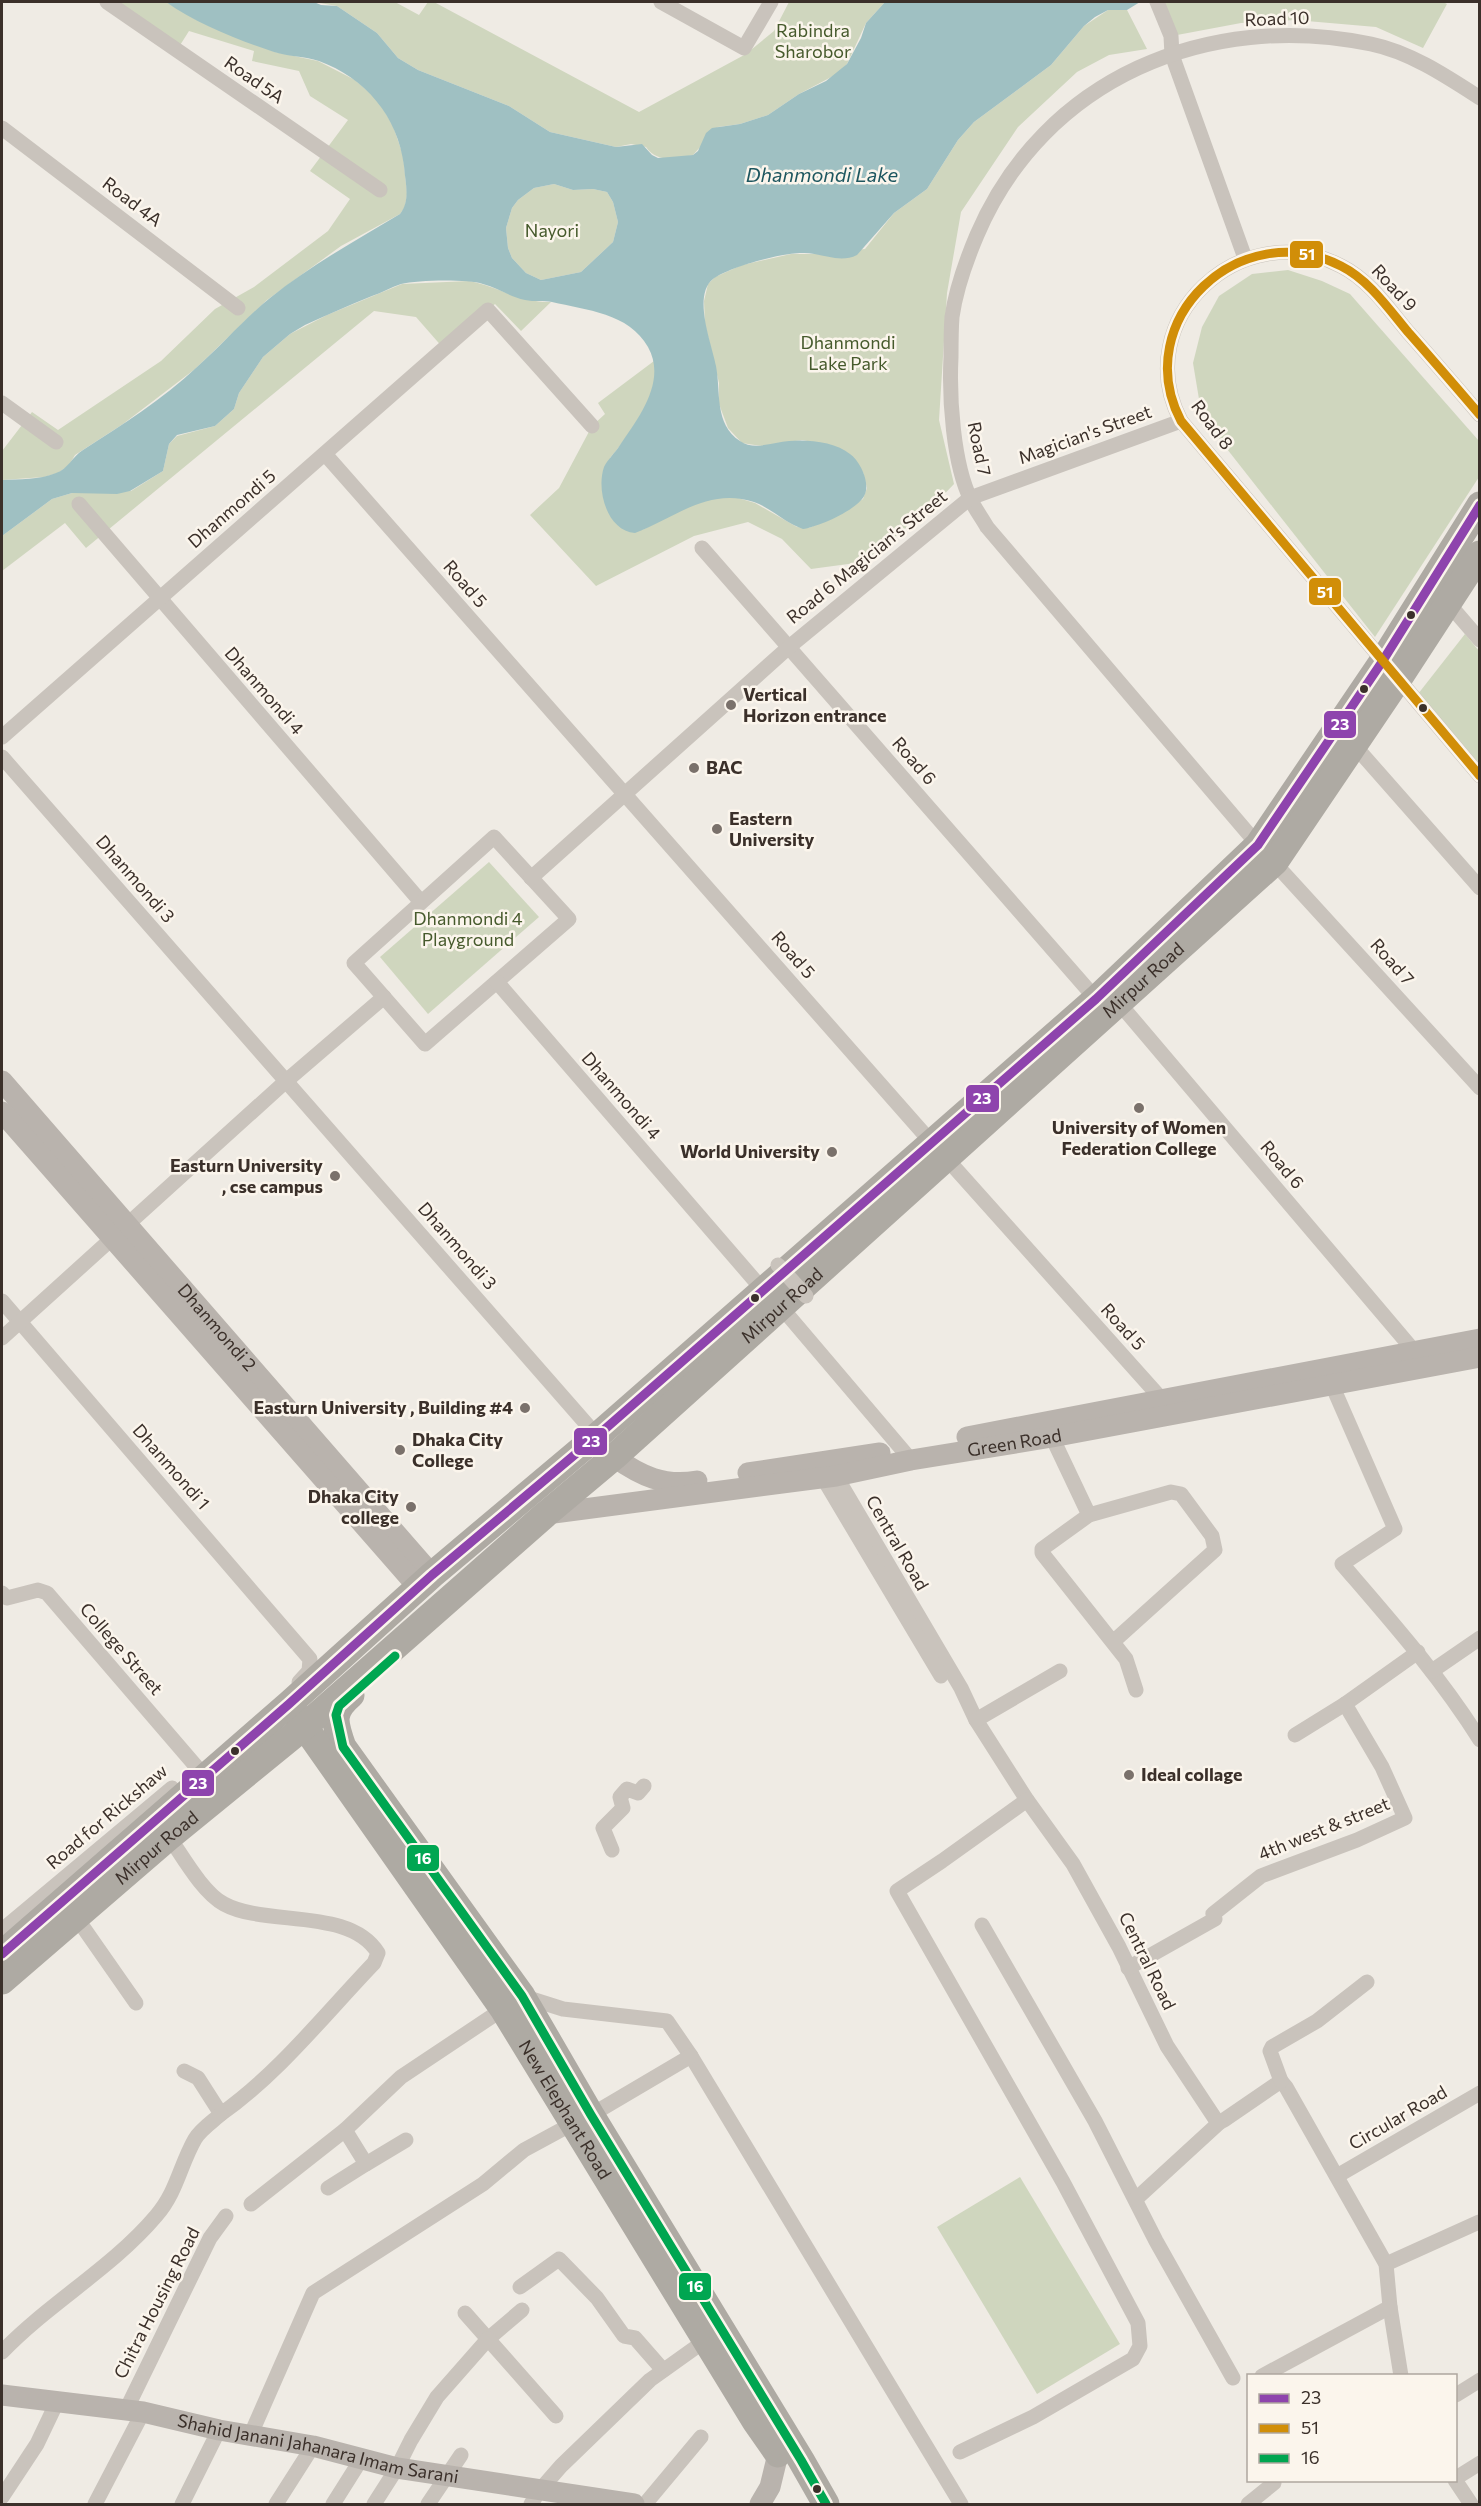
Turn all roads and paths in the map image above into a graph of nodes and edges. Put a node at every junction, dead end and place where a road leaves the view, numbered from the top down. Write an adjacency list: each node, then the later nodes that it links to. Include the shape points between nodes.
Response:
1 (107, 2): 9 (street, Road 5A)
2 (661, 2): 3 (street, via 744,48)
3 (771, 2)
4 (1146, 2): 6 (street)
5 (1157, 2): 6 (street)
6 (1169, 44): 7 (street, Road 10, via 1294,34 1372,44 1442,73); 10 (street); 18 (street, Road 7, via 1076,105 1033,145 982,222 965,263 952,316 951,412)
7 (1479, 98)
8 (2, 128): 11 (street, Road 4A)
9 (380, 190)
10 (1245, 258): 13 (street, Road 9, via 1300,254 1324,259 1356,275 1369,285); 14 (street, Road 8, via 1207,282 1182,314 1169,351 1167,372 1168,390)
11 (238, 308)
12 (2, 403): 16 (street)
13 (1479, 415)
14 (1181, 421): 18 (street, Magician's Street); 27 (street, Road 8)
15 (592, 426): 17 (street, Dhanmondi 5, via 488,310)
16 (56, 442)
17 (325, 454): 23 (street, Dhanmondi 5); 32 (street, Road 5)
18 (970, 498): 26 (street, Road 6 Magician's Street); 33 (street, Road 7, via 987,527 1015,561)
19 (79, 504): 23 (street, Dhanmondi 4)
20 (1479, 505): 27 (highway, Mirpur Road)
21 (702, 548): 26 (street, Road 6)
22 (1479, 554): 24 (highway, Mirpur Road)
23 (159, 599): 28 (street, Dhanmondi 5); 36 (street, Dhanmondi 4)
24 (1448, 603): 25 (street); 27 (highway, Mirpur Road)
25 (1479, 640)
26 (789, 647): 32 (street); 39 (street, Road 6)
27 (1390, 671): 29 (highway, Mirpur Road); 31 (street, Road 8); 33 (highway, Mirpur Road)
28 (2, 737)
29 (1354, 746): 33 (highway, Mirpur Road); 35 (street)
30 (2, 757): 41 (street, Dhanmondi 3)
31 (1479, 776)
32 (623, 793): 34 (street); 44 (street, Road 5)
33 (1267, 854): 39 (highway, Mirpur Road); 42 (street, Road 7)
34 (531, 878): 36 (street, via 494,837); 37 (street, via 569,919)
35 (1479, 888)
36 (421, 902): 38 (street, via 354,963)
37 (496, 982): 38 (street, via 425,1044); 46 (street, Dhanmondi 4)
38 (384, 997): 41 (street)
39 (1108, 1001): 44 (highway, Mirpur Road); 51 (street, Road 6)
40 (2, 1081): 45 (main road, Dhanmondi 2)
41 (285, 1082): 45 (street); 56 (street, Dhanmondi 3)
42 (1479, 1088)
43 (2, 1112): 45 (main road, Dhanmondi 2)
44 (939, 1150): 46 (highway, Mirpur Road); 54 (street, Road 5)
45 (120, 1232): 48 (street); 63 (main road, Dhanmondi 2)
46 (772, 1298): 56 (highway, Mirpur Road); 58 (street, Dhanmondi 4); 59 (highway, Mirpur Road)
47 (2, 1300): 48 (street, Dhanmondi 1)
48 (20, 1322): 49 (street); 69 (street, Dhanmondi 1)
49 (2, 1338)
50 (1479, 1339): 51 (main road, Green Road)
51 (1415, 1352): 54 (main road, Green Road)
52 (1479, 1357): 53 (main road, Green Road)
53 (1332, 1385): 55 (main road, Green Road); 68 (street, via 1395,1529 1342,1564)
54 (1160, 1398): 55 (street, Road 5); 58 (main road, Green Road)
55 (1174, 1414): 57 (main road, Green Road)
56 (597, 1436): 59 (highway); 63 (highway, Mirpur Road)
57 (1052, 1437): 58 (main road, Green Road); 62 (street)
58 (906, 1455): 59 (main road, Green Road, via 682,1484 648,1478); 60 (main road, Green Road)
59 (614, 1457): 61 (highway, Mirpur Road)
60 (829, 1477): 61 (main road, Green Road); 75 (street, Central Road, via 961,1688)
61 (546, 1514): 65 (highway, Mirpur Road)
62 (1089, 1515): 67 (street, via 1044,1546 1042,1553); 67 (street, via 1176,1492 1215,1542 1215,1550)
63 (425, 1581): 73 (highway, Mirpur Road)
64 (2, 1593): 80 (street, College Street, via 7,1598 38,1590 47,1593)
65 (450, 1598): 76 (highway, Mirpur Road); 94 (highway, New Elephant Road, via 437,1619 339,1706 336,1724 343,1747)
66 (1479, 1638): 71 (street)
67 (1114, 1641): 72 (street, via 1126,1659)
68 (1418, 1652): 71 (street); 74 (street)
69 (310, 1659): 80 (street, Road for Rickshaw, via 309,1671 303,1679)
70 (1060, 1671): 75 (street)
71 (1432, 1671): 78 (street)
72 (1136, 1690)
73 (289, 1704): 76 (highway, New Elephant Road); 80 (highway, Mirpur Road)
74 (1345, 1704): 77 (street); 90 (street, 4th west & street, via 1382,1767 1405,1818 1261,1876 1213,1914 1215,1919)
75 (976, 1720): 82 (street, Central Road)
76 (305, 1726): 79 (highway, Mirpur Road); 83 (highway, New Elephant Road)
77 (1295, 1736)
78 (1479, 1740)
79 (261, 1762): 83 (highway, via 289,1753 316,1761); 84 (highway, Mirpur Road)
80 (202, 1772): 88 (street, Road for Rickshaw); 89 (highway, Mirpur Road)
81 (644, 1786): 85 (street, via 638,1793 627,1789 620,1797 623,1808 603,1828)
82 (1027, 1800): 90 (street, Central Road, via 1073,1864); 133 (street, via 897,1891 1063,2182 1138,2323 1140,2346 1133,2359 1119,2368 1033,2417)
83 (364, 1810): 94 (highway, New Elephant Road)
84 (169, 1837): 87 (highway, Mirpur Road); 99 (street, Mirpur Road, via 212,1896 225,1905 342,1927 368,1939 378,1953 374,1963 243,2098)
85 (612, 1850)
86 (982, 1925): 107 (street, via 1057,2052)
87 (83, 1927): 91 (highway, Mirpur Road); 93 (street)
88 (2, 1930)
89 (2, 1954)
90 (1128, 1968): 101 (street, Central Road, via 1167,2046)
91 (2, 1981)
92 (1367, 1982): 97 (street, via 1317,2021 1272,2047)
93 (136, 2003)
94 (513, 2003): 95 (street, via 667,2021); 100 (highway, New Elephant Road); 102 (street, via 401,2077)
95 (691, 2056): 100 (street); 156 (street)
96 (184, 2071): 99 (street, via 198,2078)
97 (1281, 2081): 101 (street); 105 (street)
98 (1479, 2093): 105 (street, Circular Road)
99 (221, 2114): 118 (street, via 196,2138 176,2188 156,2217)
100 (582, 2120): 117 (highway, New Elephant Road); 130 (street, via 524,2150 483,2184 313,2293); 155 (highway, New Elephant Road)
101 (1220, 2122): 107 (street)
102 (345, 2130): 104 (street); 108 (street)
103 (406, 2140): 104 (street)
104 (366, 2164): 106 (street)
105 (1337, 2176): 111 (street)
106 (328, 2188)
107 (1136, 2199): 122 (street)
108 (251, 2204)
109 (226, 2216): 127 (street, Chitra Housing Road, via 210,2238)
110 (1479, 2222): 111 (street)
111 (1386, 2264): 113 (street)
112 (520, 2287): 119 (street, via 559,2259 597,2298 624,2336 635,2338)
113 (1390, 2307): 120 (street); 121 (street)
114 (522, 2310): 116 (street)
115 (465, 2313): 116 (street)
116 (488, 2339): 128 (street); 138 (street, via 437,2397)
117 (706, 2340): 119 (street); 134 (highway, New Elephant Road)
118 (2, 2352)
119 (663, 2370): 144 (street, via 575,2452)
120 (1266, 2374)
121 (1401, 2374)
122 (1233, 2378)
123 (1479, 2380): 124 (street)
124 (1457, 2394)
125 (2, 2395): 126 (main road, Shahid Janani Jahanara Imam Sarani)
126 (57, 2402): 127 (main road, Shahid Janani Jahanara Imam Sarani); 143 (street, via 37,2444)
127 (134, 2411): 129 (main road, Shahid Janani Jahanara Imam Sarani); 145 (street, Chitra Housing Road)
128 (556, 2416)
129 (219, 2430): 130 (main road, Shahid Janani Jahanara Imam Sarani); 146 (street)
130 (251, 2434): 132 (main road, Shahid Janani Jahanara Imam Sarani)
131 (701, 2437): 152 (street)
132 (313, 2446): 136 (main road, Shahid Janani Jahanara Imam Sarani); 147 (street)
133 (960, 2452)
134 (778, 2454): 153 (main road, via 770,2487); 154 (highway, New Elephant Road)
135 (461, 2455): 139 (street)
136 (362, 2458): 138 (main road, Shahid Janani Jahanara Imam Sarani); 148 (street)
137 (1479, 2463): 140 (street)
138 (398, 2468): 139 (main road, Shahid Janani Jahanara Imam Sarani); 149 (street)
139 (446, 2476): 144 (main road, Shahid Janani Jahanara Imam Sarani); 150 (street)
140 (1457, 2478)
141 (1457, 2482): 158 (street)
142 (1274, 2483): 157 (street)
143 (2, 2497)
144 (536, 2497): 151 (main road, Shahid Janani Jahanara Imam Sarani)
145 (94, 2505)
146 (182, 2505)
147 (276, 2505)
148 (333, 2505)
149 (374, 2505)
150 (428, 2505)
151 (634, 2505)
152 (645, 2505)
153 (760, 2505)
154 (805, 2505)
155 (826, 2505)
156 (961, 2505)
157 (1248, 2505)
158 (1471, 2505)

